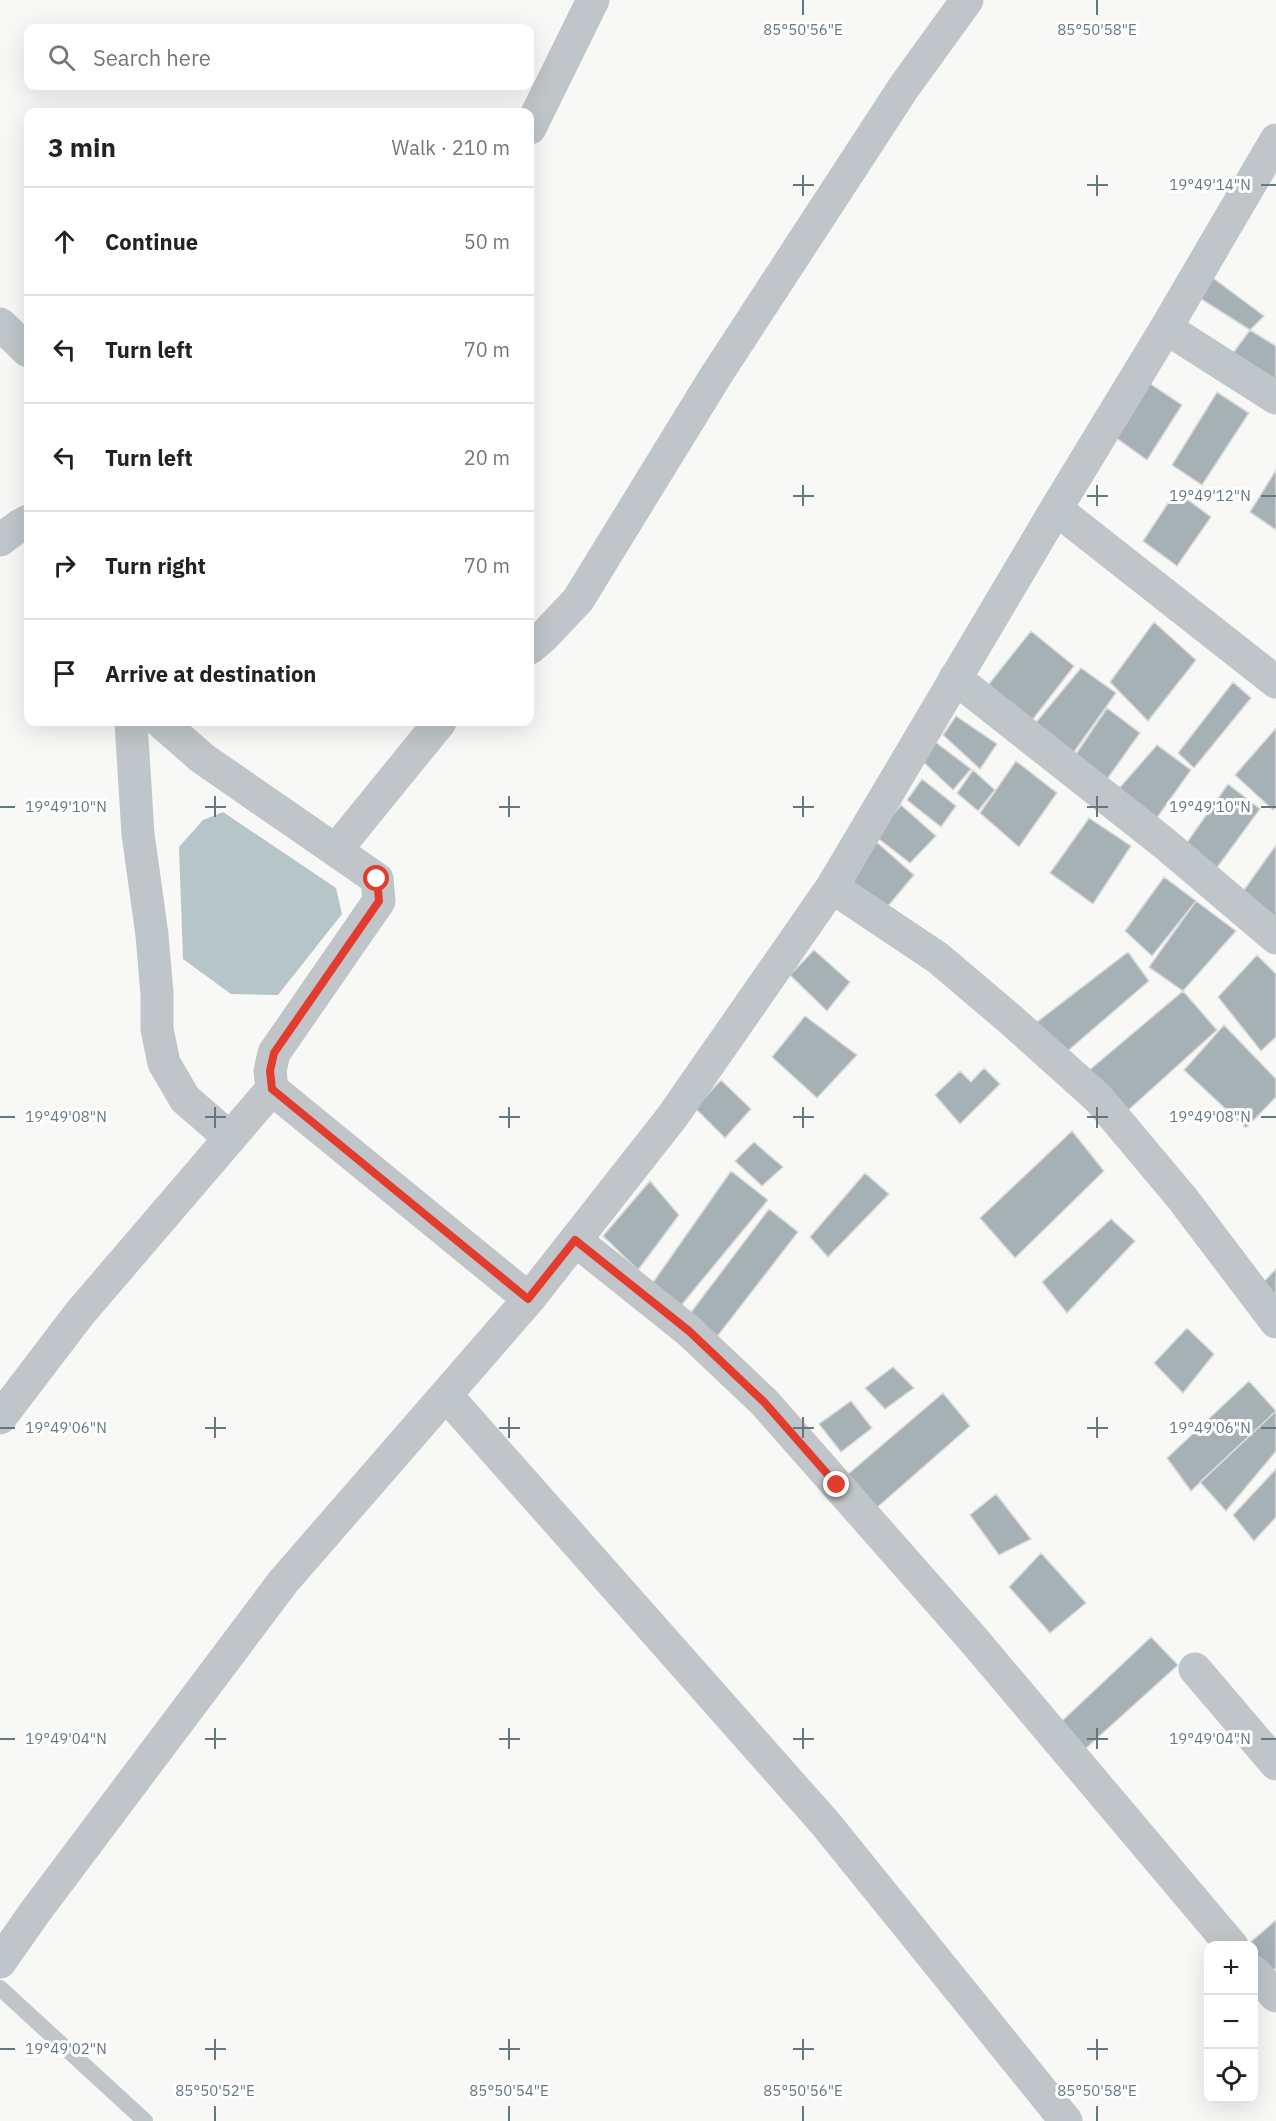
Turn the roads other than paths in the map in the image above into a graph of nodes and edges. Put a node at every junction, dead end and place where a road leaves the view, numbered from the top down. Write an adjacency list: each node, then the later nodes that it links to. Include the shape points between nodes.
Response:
1 (593, 0): 3 (street)
2 (967, 0): 12 (street, via 904,87 715,377 578,600)
3 (534, 120)
4 (1276, 140): 6 (street)
5 (0, 324): 7 (street)
6 (1166, 328): 8 (street); 9 (street)
7 (24, 347)
8 (1276, 398)
9 (1056, 509): 13 (street); 14 (street)
10 (24, 523): 11 (street)
11 (0, 540)
12 (534, 645)
13 (955, 678): 19 (street); 20 (street, via 1164,843)
14 (1276, 682)
15 (130, 726): 22 (street, via 138,834 157,994 157,1029 164,1063 185,1099)
16 (166, 726): 18 (street, via 202,758)
17 (437, 726): 18 (street)
18 (336, 850): 21 (street, via 377,879 379,901 274,1053)
19 (832, 887): 23 (street, via 672,1117); 25 (street, via 938,958 1098,1098 1182,1198)
20 (1276, 938)
21 (272, 1089): 22 (street); 24 (street)
22 (230, 1138): 27 (street, via 80,1313)
23 (575, 1240): 24 (street); 30 (street, via 689,1331 764,1402 972,1638)
24 (528, 1299): 26 (street)
25 (1276, 1322)
26 (446, 1395): 31 (street, via 284,1582); 36 (street, via 825,1823)
27 (0, 1418)
28 (1195, 1669): 29 (street)
29 (1276, 1764)
30 (1228, 1941)
31 (0, 1962)
32 (1258, 1976): 34 (street)
33 (0, 1988): 35 (lane)
34 (1276, 1996)
35 (146, 2121)
36 (1066, 2121)

